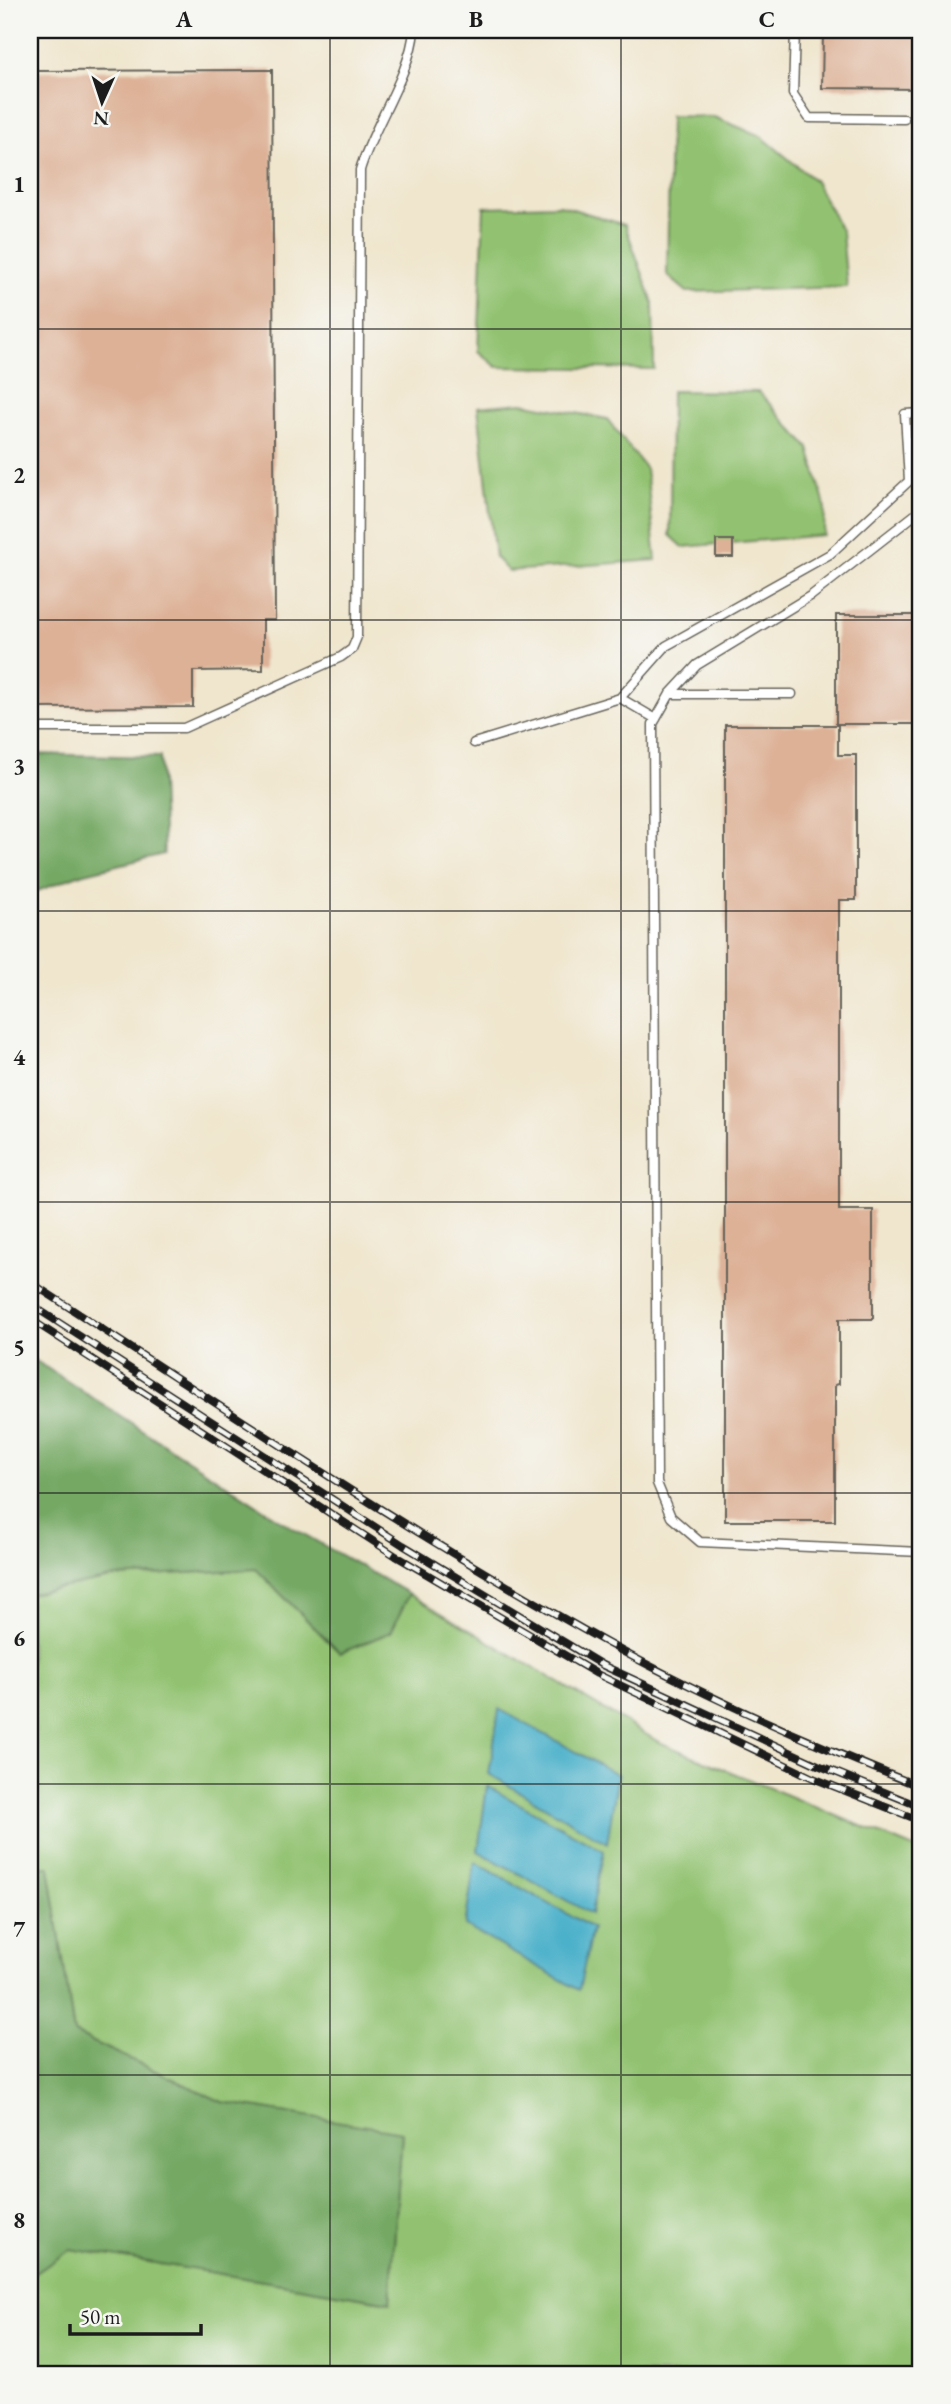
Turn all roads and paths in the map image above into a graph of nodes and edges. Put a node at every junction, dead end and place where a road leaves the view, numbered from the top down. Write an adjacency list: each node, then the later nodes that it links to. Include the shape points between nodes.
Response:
1 (414, 30): 12 (lane, via 409,55 360,170 357,637 352,649 184,728)
2 (795, 30): 3 (lane, via 793,94 809,118)
3 (904, 119)
4 (921, 413): 6 (lane, via 905,414)
5 (921, 475): 6 (lane)
6 (909, 481): 10 (lane, via 830,554 666,646)
7 (921, 510): 8 (lane, via 812,595 697,665)
8 (670, 694): 9 (lane); 11 (lane)
9 (792, 694)
10 (620, 698): 11 (lane); 13 (lane)
11 (656, 719): 14 (lane, via 657,1483 671,1517 701,1542)
12 (30, 728)
13 (474, 743)
14 (921, 1552)

